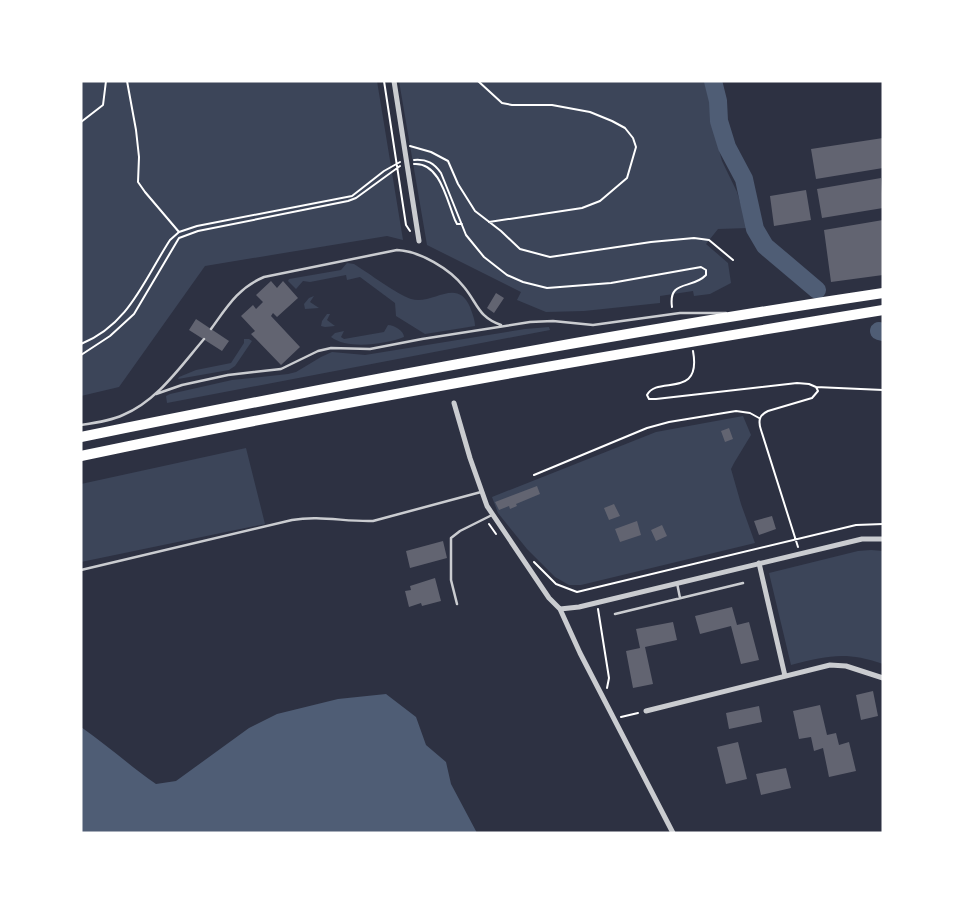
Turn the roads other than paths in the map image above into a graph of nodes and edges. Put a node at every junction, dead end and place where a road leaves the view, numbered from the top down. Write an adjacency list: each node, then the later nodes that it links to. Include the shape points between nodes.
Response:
1 (394, 81): 2 (street)
2 (420, 241)
3 (883, 293): 5 (highway)
4 (883, 310): 13 (highway, via 490,377 223,426)
5 (750, 313): 6 (lane, via 680,313 593,325 553,321); 12 (highway, via 300,392)
6 (502, 325): 7 (lane, via 486,318 466,288 447,272 424,257 397,250 253,281 238,292); 9 (lane, via 370,349 331,348 281,369 228,375)
7 (211, 329)
8 (204, 339): 9 (lane)
9 (156, 394): 11 (lane, via 123,415)
10 (454, 403): 14 (street)
11 (81, 425)
12 (81, 437)
13 (81, 456)
14 (481, 492): 15 (street); 18 (lane, via 373,521 307,517)
15 (492, 515): 22 (lane, via 451,538 451,580); 23 (street)
16 (883, 539): 17 (street, via 862,539)
17 (759, 563): 19 (street); 25 (street)
18 (81, 570)
19 (676, 583): 21 (lane); 23 (street)
20 (743, 583): 21 (lane)
21 (680, 598): 24 (lane)
22 (457, 604)
23 (560, 609): 28 (street)
24 (615, 614)
25 (785, 676): 26 (street, via 835,665); 27 (street)
26 (883, 678)
27 (646, 711)
28 (673, 833)

